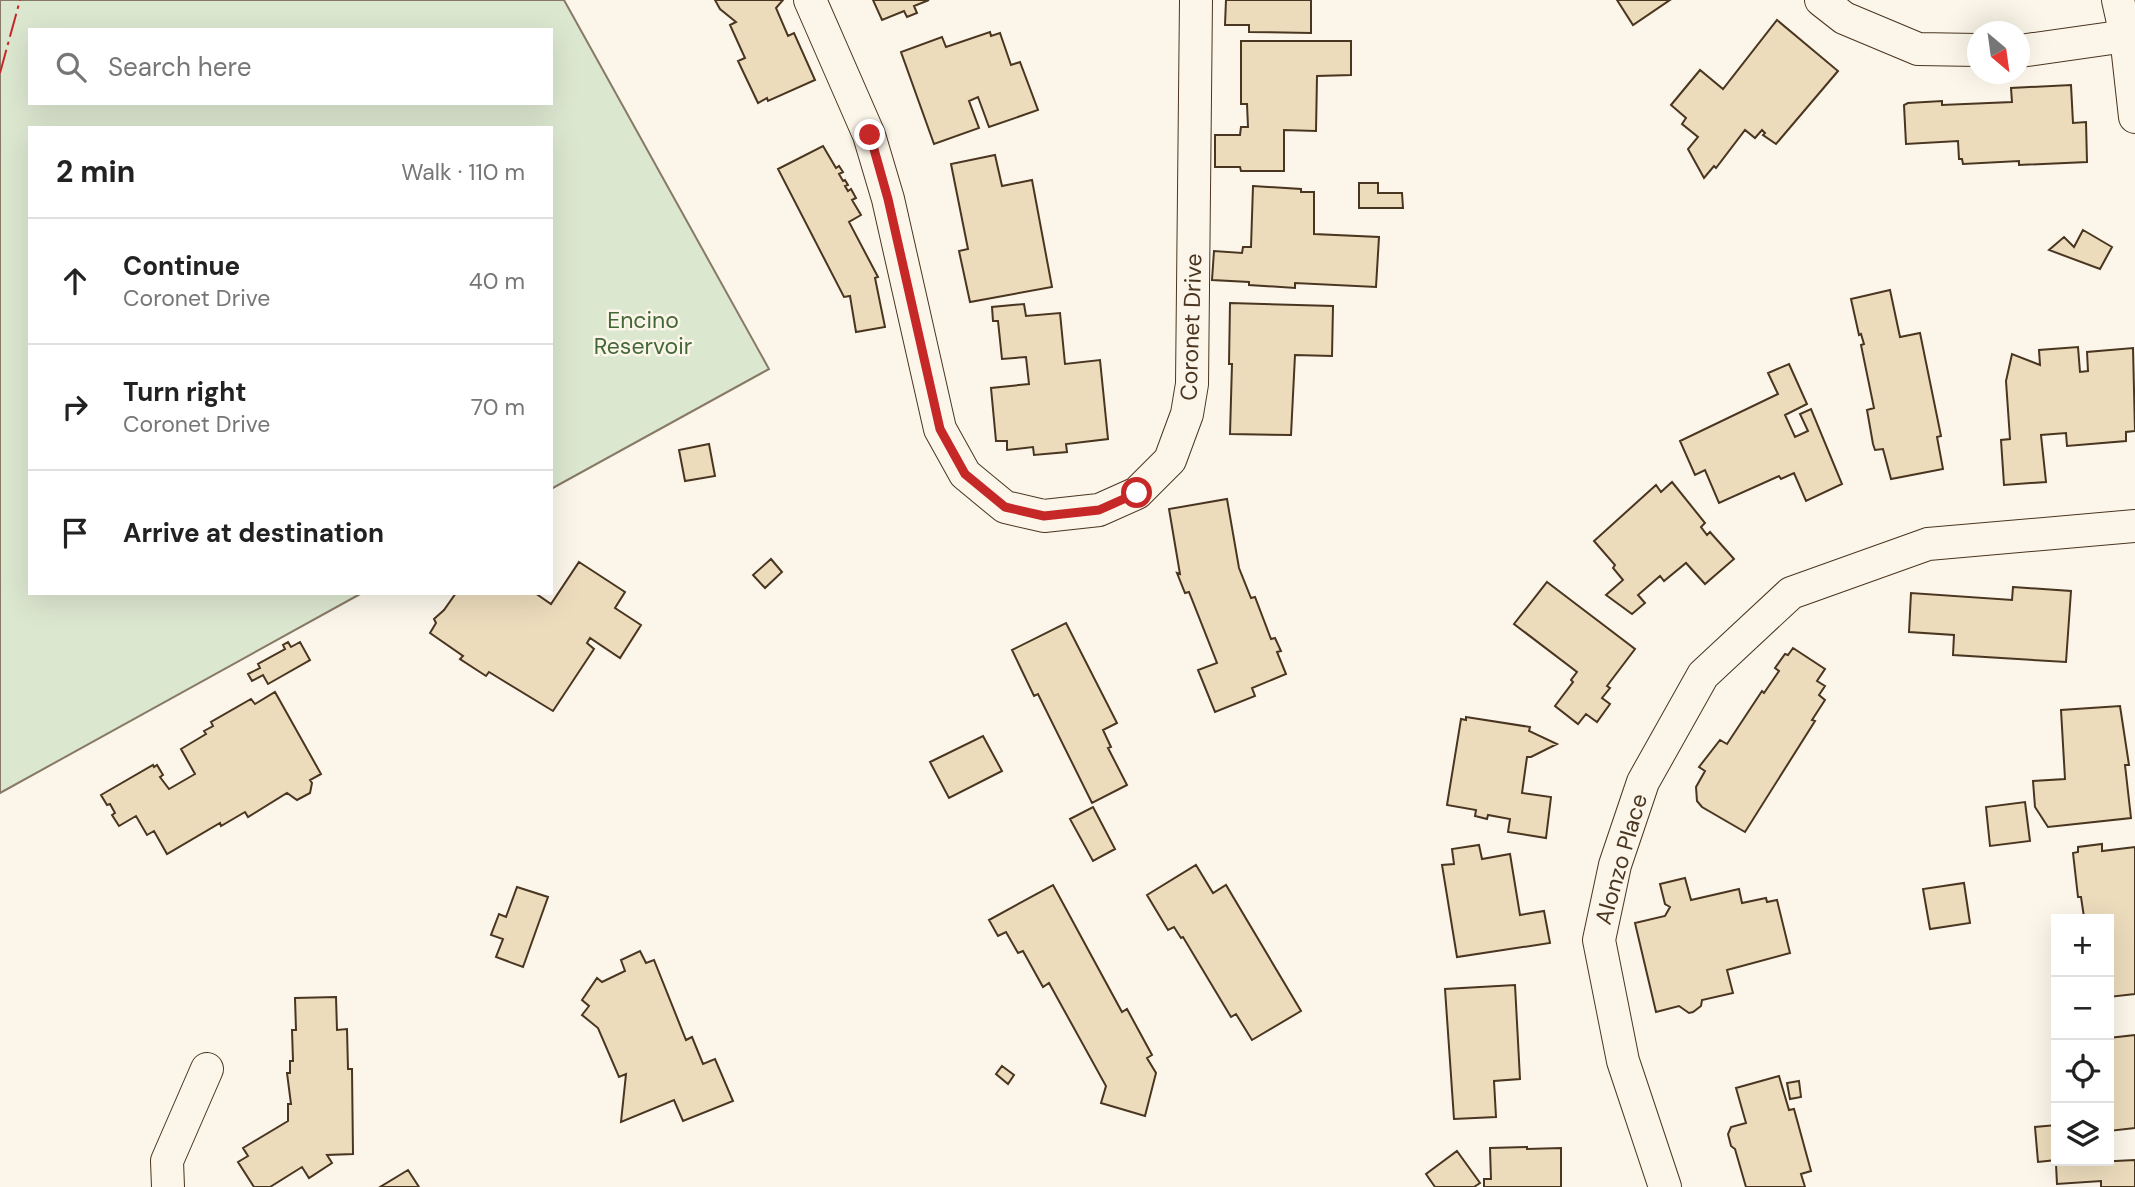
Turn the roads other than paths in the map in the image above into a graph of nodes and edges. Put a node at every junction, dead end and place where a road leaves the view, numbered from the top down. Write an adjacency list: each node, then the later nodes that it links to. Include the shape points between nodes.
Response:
1 (810, 0): 2 (street, Coronet Drive, via 870,135 940,429 965,474 1005,507 1044,516 1099,510 1137,493 1170,460 1187,414 1192,384)
2 (1196, 0)
3 (1821, 0): 6 (street, via 1844,18 1918,49)
4 (2118, 0): 5 (street)
5 (2126, 36): 7 (street); 8 (street)
6 (1967, 50)
7 (2030, 50)
8 (2135, 117)
9 (2135, 526): 12 (street, Alonzo Place, via 1928,544 1791,593 1703,675 1643,782 1615,865 1598,940 1623,1061)
10 (207, 1069): 11 (street, via 167,1161)
11 (168, 1187)
12 (1665, 1187)

